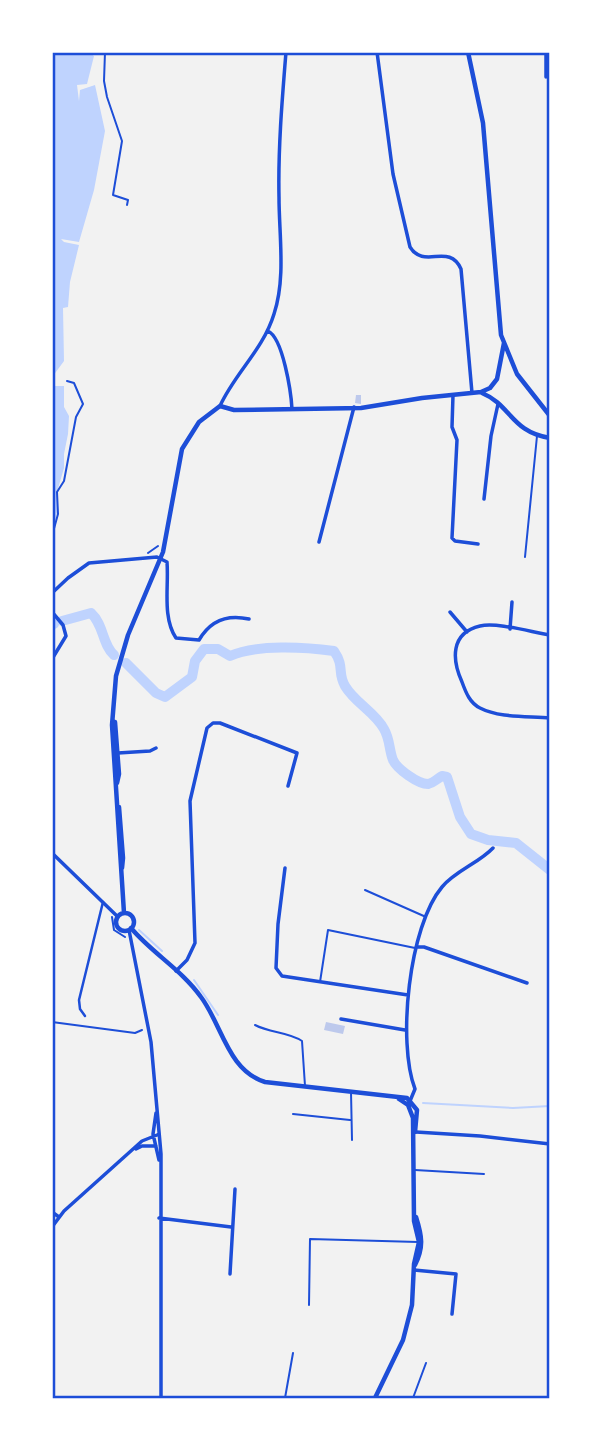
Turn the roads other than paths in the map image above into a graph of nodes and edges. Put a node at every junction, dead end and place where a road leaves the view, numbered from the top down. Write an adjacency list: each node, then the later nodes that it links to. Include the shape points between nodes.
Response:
1 (286, 52): 6 (street, via 279,153 279,294)
2 (377, 52): 9 (street, via 393,174 410,247 419,257 451,258 461,269)
3 (468, 52): 7 (street, via 483,123)
4 (546, 52): 5 (street)
5 (547, 77)
6 (268, 331): 12 (street); 14 (street, via 275,336 289,379)
7 (503, 343): 8 (street, via 497,379); 15 (street, via 519,377)
8 (481, 392): 9 (street); 11 (street)
9 (472, 393): 10 (street)
10 (453, 395): 13 (street); 20 (street, via 452,427 457,440 452,538)
11 (498, 404): 16 (street, via 519,426); 18 (street)
12 (220, 406): 14 (street); 22 (street, via 200,422 182,449)
13 (354, 407): 14 (street); 19 (street)
14 (292, 409)
15 (550, 414)
16 (537, 435): 17 (street); 21 (lane)
17 (550, 438)
18 (484, 499)
19 (319, 542)
20 (478, 544)
21 (525, 557)
22 (161, 558): 23 (street, via 94,562); 27 (street, via 167,562 168,613 176,638 199,640 220,620); 34 (street, via 116,677)
23 (52, 593)
24 (512, 602): 28 (street)
25 (52, 612): 31 (street, via 66,637)
26 (450, 612): 29 (street)
27 (249, 619)
28 (510, 629): 29 (street, via 484,625); 30 (street)
29 (467, 632): 32 (street, via 456,647 454,663 472,702 491,713)
30 (550, 635)
31 (52, 659)
32 (550, 718)
33 (156, 748): 34 (street)
34 (117, 753): 41 (street)
35 (288, 786): 45 (street, via 297,753 220,723 207,728 190,801 195,943)
36 (493, 848): 42 (street, via 443,886)
37 (52, 853): 40 (street)
38 (285, 868): 46 (street, via 276,968 282,976)
39 (365, 890): 42 (lane)
40 (103, 902): 41 (street); 49 (street, via 79,1000)
41 (121, 915): 43 (street, via 133,918); 43 (street, via 118,926)
42 (427, 917): 44 (street)
43 (130, 929): 45 (street); 59 (street, via 151,1039)
44 (416, 947): 46 (lane, via 328,930); 47 (street); 48 (street)
45 (176, 971): 53 (street, via 202,999 247,1073 265,1082)
46 (320, 982): 48 (street)
47 (527, 983)
48 (408, 995): 52 (street)
49 (85, 1016)
50 (341, 1019): 52 (street)
51 (256, 1025): 53 (lane, via 302,1041)
52 (405, 1030): 55 (street, via 415,1089)
53 (305, 1087): 54 (street)
54 (351, 1092): 55 (street, via 401,1097); 57 (lane)
55 (409, 1102): 58 (street, via 418,1112)
56 (293, 1114): 57 (lane)
57 (351, 1120): 60 (lane)
58 (415, 1132): 61 (street); 64 (street)
59 (155, 1135): 62 (street); 63 (street)
60 (352, 1140)
61 (550, 1143)
62 (157, 1146): 63 (street); 69 (street)
63 (134, 1150): 68 (street)
64 (415, 1170): 65 (lane); 72 (street, via 414,1223)
65 (484, 1174)
66 (235, 1189): 71 (street)
67 (52, 1212): 68 (street)
68 (59, 1217): 70 (street)
69 (159, 1218): 71 (street); 79 (street)
70 (52, 1227)
71 (232, 1227): 74 (street)
72 (421, 1242): 73 (street); 75 (lane, via 310,1239)
73 (414, 1270): 76 (street, via 456,1274); 82 (street, via 405,1333)
74 (230, 1274)
75 (310, 1305)
76 (452, 1314)
77 (293, 1353): 81 (lane)
78 (426, 1363): 83 (lane)
79 (161, 1398): 80 (street)
80 (169, 1398)
81 (285, 1398)
82 (376, 1398)
83 (412, 1398)

